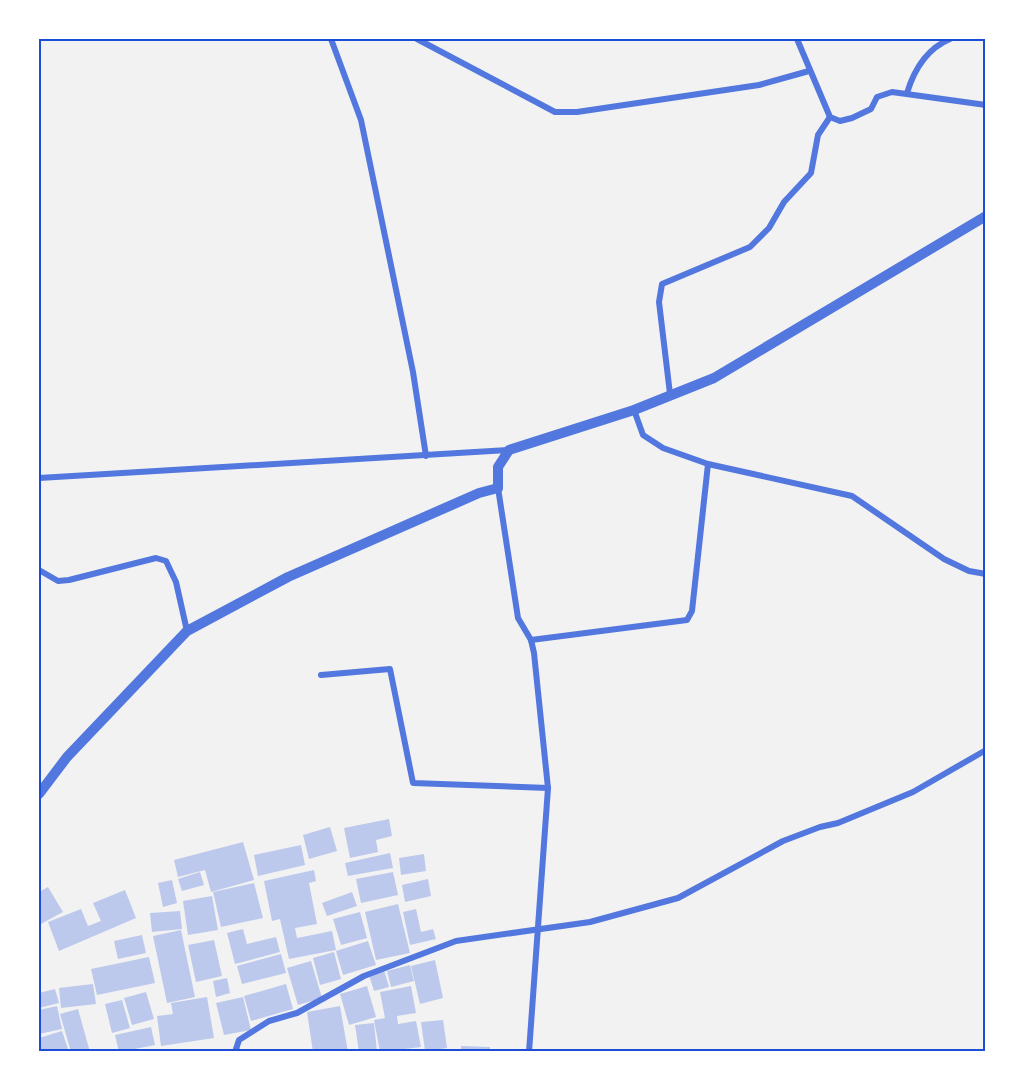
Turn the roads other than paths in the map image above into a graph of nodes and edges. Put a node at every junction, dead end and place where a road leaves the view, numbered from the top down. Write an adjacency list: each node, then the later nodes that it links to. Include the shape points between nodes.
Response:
1 (331, 39): 13 (street, via 361,120 413,372)
2 (417, 39): 5 (street, via 555,112 759,85)
3 (796, 39): 5 (street)
4 (950, 39): 6 (street, via 940,43 918,65)
5 (808, 71): 8 (street)
6 (907, 93): 7 (street); 8 (street, via 892,92 877,98 871,109 852,118 840,121)
7 (986, 105)
8 (830, 117): 10 (street, via 818,135 811,173 750,247 662,284 659,302)
9 (986, 216): 10 (street, via 754,356 714,378)
10 (670, 394): 11 (street)
11 (634, 410): 12 (street); 14 (street, via 643,435 663,448)
12 (509, 450): 13 (street); 16 (street, via 498,467)
13 (426, 456): 15 (street)
14 (708, 464): 18 (street, via 852,496 944,559); 20 (street, via 693,611 687,620)
15 (39, 478)
16 (498, 489): 19 (street, via 288,577); 20 (street, via 518,618)
17 (39, 570): 19 (street, via 58,581 156,558 166,561 176,582)
18 (986, 574)
19 (187, 631): 24 (street, via 67,756)
20 (531, 640): 23 (street)
21 (321, 675): 23 (street, via 390,669 413,783)
22 (986, 750): 25 (street, via 913,792 783,841 678,898 590,922)
23 (548, 788): 25 (street)
24 (39, 794)
25 (537, 927): 26 (street, via 456,941 364,976 297,1013 269,1021 239,1040); 27 (street)
26 (238, 1052)
27 (529, 1052)

